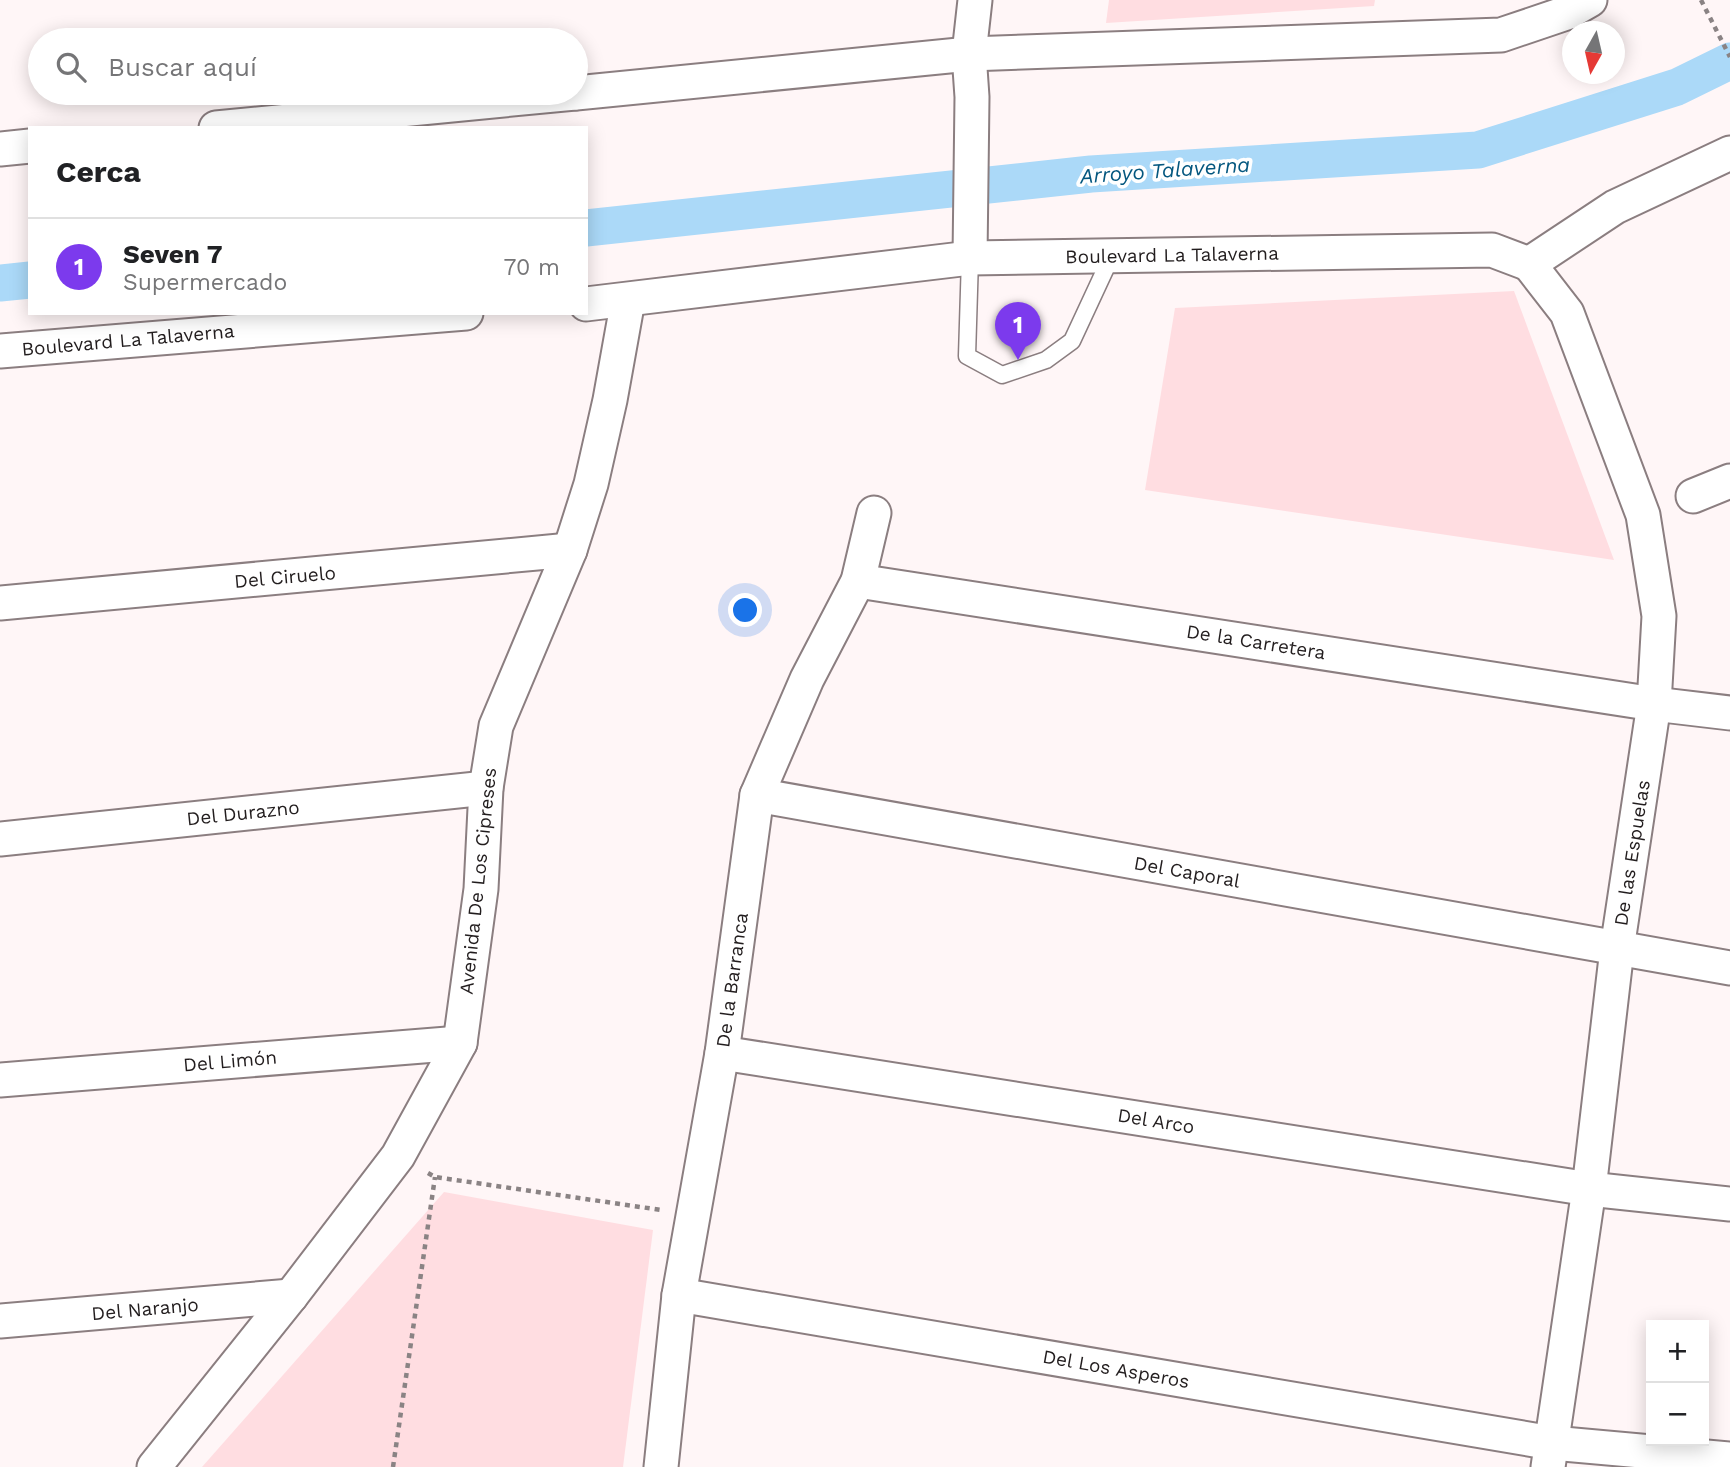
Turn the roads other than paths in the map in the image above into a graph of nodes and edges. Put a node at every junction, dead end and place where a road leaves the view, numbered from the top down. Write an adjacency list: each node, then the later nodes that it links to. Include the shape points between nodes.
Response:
1 (975, 0): 3 (street)
2 (1590, 0): 3 (street, via 1501,35)
3 (969, 54): 4 (street); 11 (street)
4 (588, 92)
5 (452, 105): 6 (street)
6 (237, 126)
7 (28, 146): 8 (street)
8 (0, 149)
9 (1730, 153): 12 (street, via 1615,207)
10 (1112, 255): 11 (street, Boulevard La Talaverna); 11 (lane, via 1072,341 1046,360 1002,375 967,356); 12 (street, Boulevard La Talaverna, via 1492,250)
11 (970, 258): 13 (street, Boulevard La Talaverna)
12 (1529, 264): 23 (street, De las Espuelas, via 1567,313 1643,515 1659,616)
13 (628, 300): 14 (street, Boulevard La Talaverna); 20 (street, Avenida De Los Cipreses, via 594,472)
14 (588, 304)
15 (441, 315): 16 (street, Boulevard La Talaverna)
16 (0, 351)
17 (1730, 481): 18 (street)
18 (1693, 496)
19 (874, 513): 21 (street, De la Barranca)
20 (570, 550): 22 (street, Del Ciruelo); 25 (street, Avenida De Los Cipreses, via 496,726)
21 (858, 581): 23 (street, De la Carretera); 26 (street, De la Barranca, via 807,679)
22 (0, 603)
23 (1654, 704): 24 (street); 28 (street, De las Espuelas)
24 (1730, 713)
25 (486, 788): 27 (street, Del Durazno); 30 (street, Avenida De Los Cipreses, via 481,889)
26 (757, 795): 28 (street, Del Caporal); 31 (street, De la Barranca)
27 (0, 839)
28 (1617, 949): 29 (street); 33 (street, De las Espuelas)
29 (1730, 968)
30 (460, 1042): 32 (street, Del Limón); 36 (street, Avenida De Los Cipreses, via 398,1156)
31 (722, 1053): 33 (street, Del Arco); 35 (street, De la Barranca)
32 (0, 1080)
33 (1589, 1189): 34 (street, Del Arco); 38 (street, De las Espuelas)
34 (1730, 1204)
35 (679, 1295): 38 (street, Del Los Asperos); 41 (street, De la Barranca)
36 (291, 1296): 37 (street, Del Naranjo); 40 (street, Avenida De Los Cipreses)
37 (0, 1321)
38 (1550, 1455): 39 (street, Del Los Asperos)
39 (1730, 1459)
40 (154, 1467)
41 (661, 1467)

